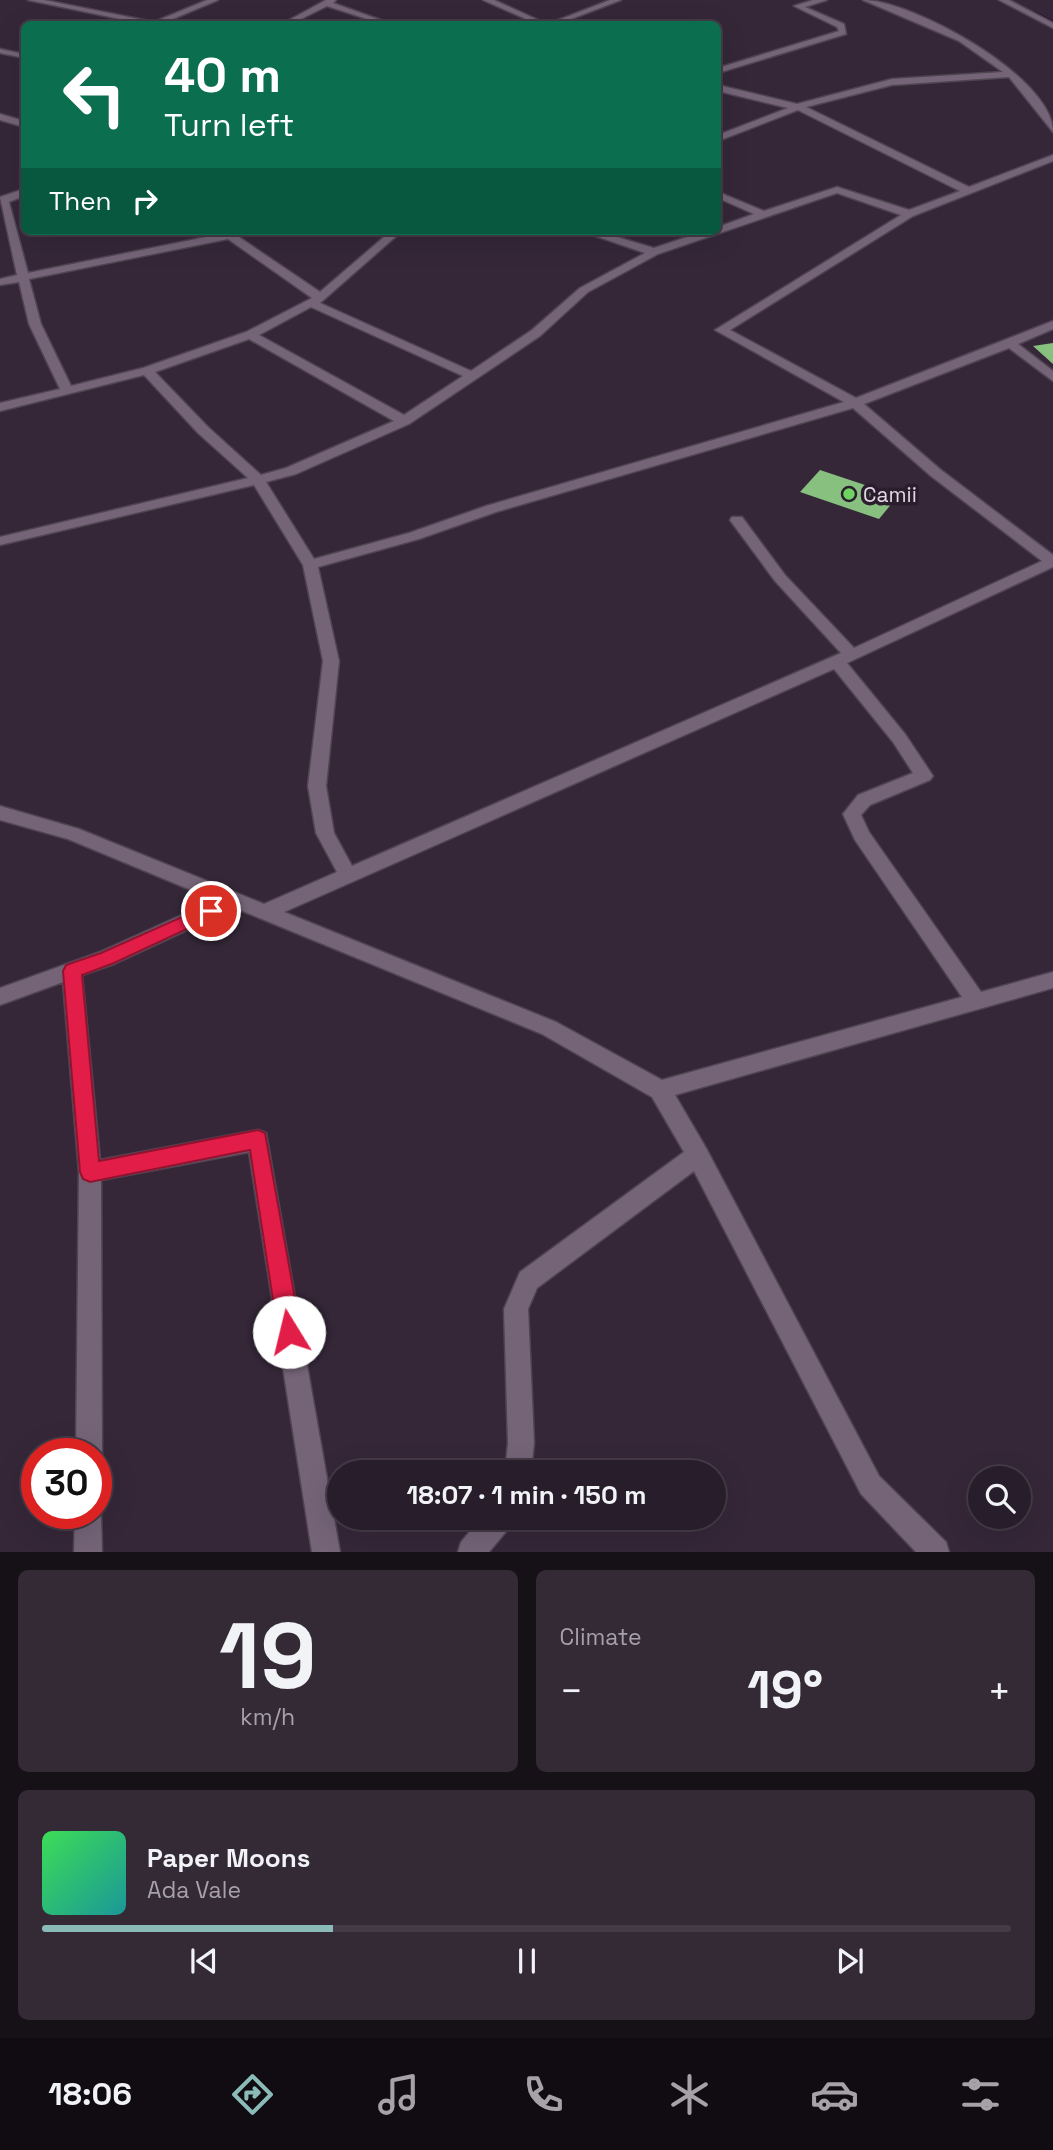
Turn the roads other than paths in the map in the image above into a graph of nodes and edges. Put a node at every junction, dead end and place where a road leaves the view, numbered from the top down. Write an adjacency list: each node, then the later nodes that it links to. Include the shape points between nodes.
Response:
1 (32, 0): 9 (street)
2 (215, 0): 10 (street)
3 (487, 0): 13 (street)
4 (617, 0): 14 (street)
5 (823, 0): 18 (street, via 798,6 841,26 843,32)
6 (867, 0): 19 (street, via 934,26 985,53)
7 (1003, 0): 15 (street)
8 (329, 2): 11 (street); 12 (street)
9 (139, 21)
10 (162, 21)
11 (292, 21)
12 (380, 21)
13 (536, 21)
14 (560, 21)
15 (1053, 26)
16 (0, 51): 17 (street)
17 (21, 55)
18 (721, 70)
19 (1011, 74): 21 (street, via 895,82); 22 (street)
20 (721, 89): 21 (street)
21 (801, 108): 26 (street); 28 (street)
22 (1048, 112): 25 (street)
23 (0, 117): 24 (street)
24 (21, 123)
25 (1053, 129)
26 (721, 137)
27 (1053, 158): 28 (street)
28 (966, 190): 32 (street)
29 (21, 193): 31 (street)
30 (721, 196): 33 (street)
31 (2, 201): 41 (street)
32 (909, 214): 33 (street, via 836,190); 51 (street, via 721,330)
33 (764, 215): 34 (street)
34 (721, 229)
35 (217, 235): 41 (street)
36 (229, 235): 43 (street)
37 (392, 235): 43 (street)
38 (599, 235): 40 (street)
39 (704, 235): 40 (street)
40 (654, 252): 48 (street, via 584,290 536,332)
41 (23, 278): 42 (street); 50 (street, via 35,324)
42 (0, 282)
43 (315, 300): 45 (street); 48 (street)
44 (1053, 325): 46 (street)
45 (250, 335): 47 (street); 53 (street)
46 (1010, 343): 49 (street); 51 (street)
47 (147, 371): 50 (street); 54 (street)
48 (472, 376): 53 (street)
49 (1053, 377)
50 (68, 390): 52 (street)
51 (855, 403): 57 (street, via 936,473); 58 (street)
52 (0, 407)
53 (404, 421): 54 (street, via 291,471)
54 (258, 480): 56 (street); 58 (street)
55 (737, 520): 59 (street)
56 (0, 541)
57 (1053, 561): 59 (street)
58 (310, 565): 61 (street, via 331,661 317,786 325,833)
59 (844, 658): 61 (street); 67 (street, via 924,776 863,800 852,814 860,835)
60 (0, 813): 62 (street, via 73,834)
61 (348, 876): 63 (street)
62 (236, 899): 63 (street); 64 (street)
63 (267, 911): 68 (street, via 550,1028)
64 (72, 971): 66 (street); 70 (street)
65 (1053, 979): 67 (street)
66 (0, 997)
67 (976, 1001): 68 (street)
68 (660, 1090): 69 (street)
69 (698, 1155): 72 (street, via 528,1280 516,1309); 78 (street, via 870,1485)
70 (90, 1172): 71 (street); 76 (street, via 258,1140)
71 (89, 1438)
72 (519, 1460)
73 (88, 1529): 75 (street)
74 (490, 1530): 77 (street)
75 (88, 1552)
76 (326, 1552)
77 (471, 1552)
78 (936, 1552)

